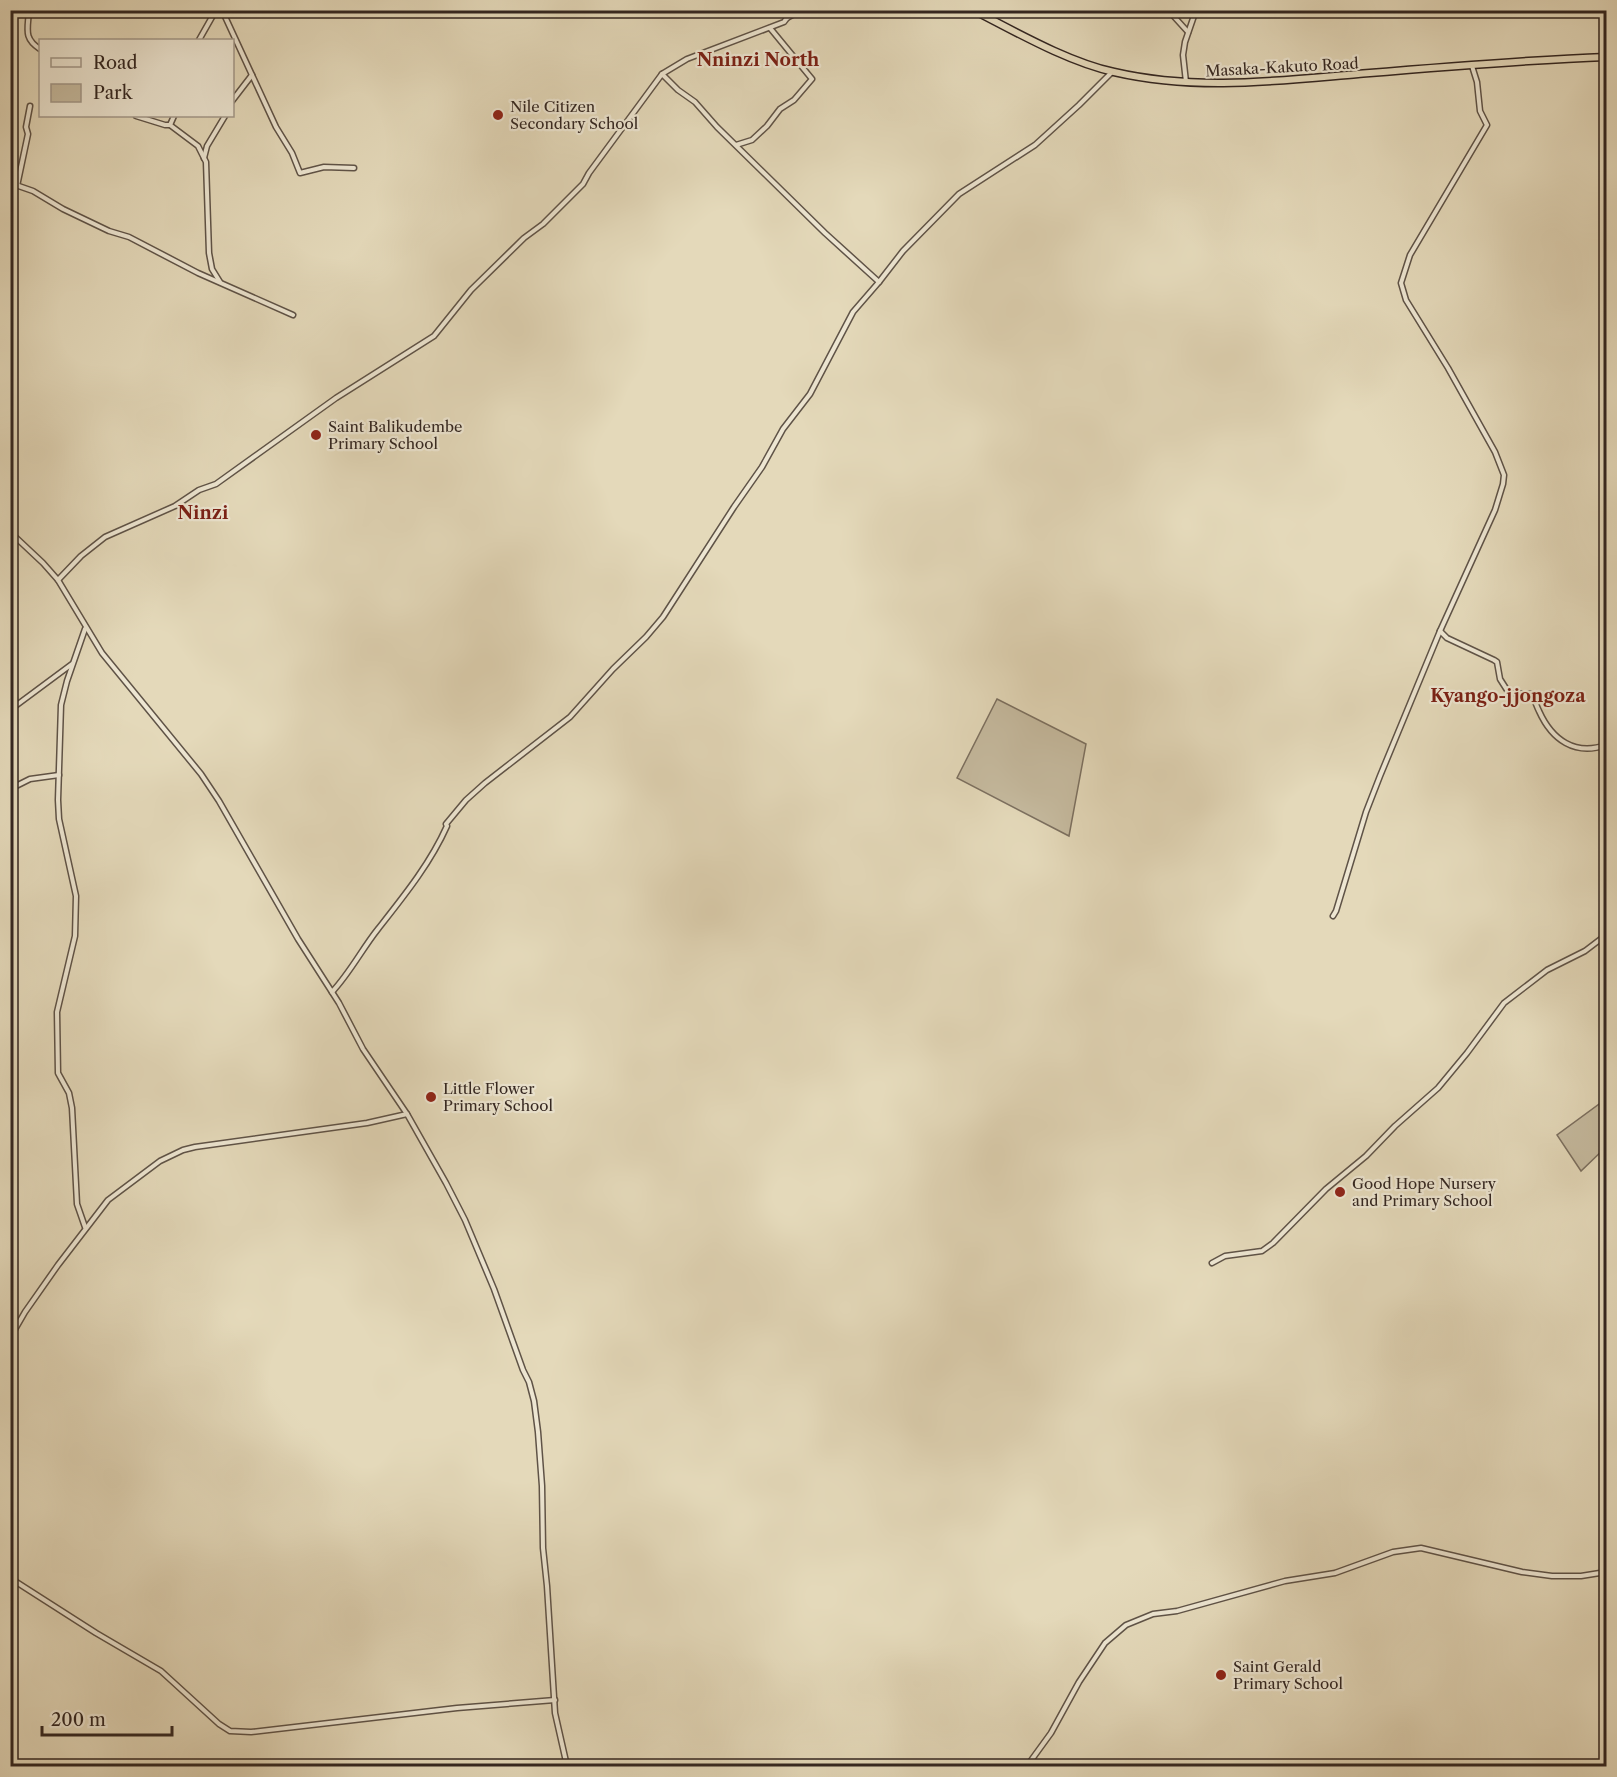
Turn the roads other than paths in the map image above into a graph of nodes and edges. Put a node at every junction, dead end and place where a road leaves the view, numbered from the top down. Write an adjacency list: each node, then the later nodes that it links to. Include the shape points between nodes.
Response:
1 (29, 10): 13 (street, via 27,35)
2 (216, 10): 12 (street)
3 (222, 10): 17 (street)
4 (787, 10): 9 (street)
5 (802, 10): 9 (street)
6 (973, 10): 16 (highway, Masaka-Kakuto Road, via 1044,45)
7 (1168, 10): 11 (street)
8 (1196, 10): 11 (street)
9 (787, 18): 10 (street)
10 (770, 28): 18 (street, via 687,59); 26 (street, via 812,79 752,140)
11 (1189, 32): 19 (street, via 1183,55)
12 (200, 39)
13 (39, 48)
14 (1606, 57): 15 (highway, Masaka-Kakuto Road)
15 (1471, 65): 19 (highway, Masaka-Kakuto Road); 37 (street, via 1480,111 1487,125 1410,255 1401,283 1406,300 1448,368 1504,475 1495,510)
16 (1112, 72): 19 (highway, Masaka-Kakuto Road); 31 (street, via 1035,145 959,194 903,251)
17 (252, 74): 20 (street); 28 (street, via 300,172 324,167)
18 (662, 74): 26 (street); 35 (street, via 583,184 471,290 434,336 216,484 95,543)
19 (1186, 84)
20 (234, 98)
21 (30, 106): 30 (street)
22 (140, 117): 25 (street)
23 (174, 117): 25 (street)
24 (224, 117): 27 (street)
25 (170, 125): 27 (street, via 198,146)
26 (736, 145): 31 (street)
27 (204, 159): 32 (street, via 208,253)
28 (354, 168)
29 (10, 183): 30 (street)
30 (17, 186): 32 (street)
31 (879, 282): 45 (street, via 853,312 810,394 783,429 663,617 570,717 462,804 446,824 422,872)
32 (221, 283): 33 (street)
33 (293, 315)
34 (10, 532): 35 (street)
35 (58, 580): 36 (street)
36 (85, 628): 38 (street); 45 (street, via 201,774)
37 (1440, 631): 40 (street, via 1494,660 1505,688 1511,693 1531,694 1555,736 1579,749); 43 (street, via 1366,812)
38 (73, 663): 39 (street); 41 (street, via 62,705)
39 (10, 710)
40 (1606, 745)
41 (58, 775): 42 (street, via 30,779); 47 (street, via 59,819 75,885 76,907 73,945 58,1002 57,1060 72,1108 77,1204)
42 (10, 789)
43 (1333, 916)
44 (1606, 935): 48 (street, via 1585,951 1546,970 1504,1003 1438,1088 1326,1189 1273,1243 1262,1251 1224,1256)
45 (332, 992): 46 (street, via 363,1049)
46 (407, 1113): 47 (street, via 367,1123 183,1150 120,1189); 52 (street, via 465,1220 534,1401)
47 (86, 1227): 49 (street)
48 (1212, 1263)
49 (10, 1338)
50 (1606, 1572): 54 (street, via 1542,1575 1421,1548 1393,1552 1335,1574 1285,1581 1153,1614 1126,1626 1105,1643)
51 (10, 1578): 52 (street, via 161,1671 230,1731 277,1730)
52 (555, 1700): 53 (street)
53 (567, 1767)
54 (1027, 1767)

